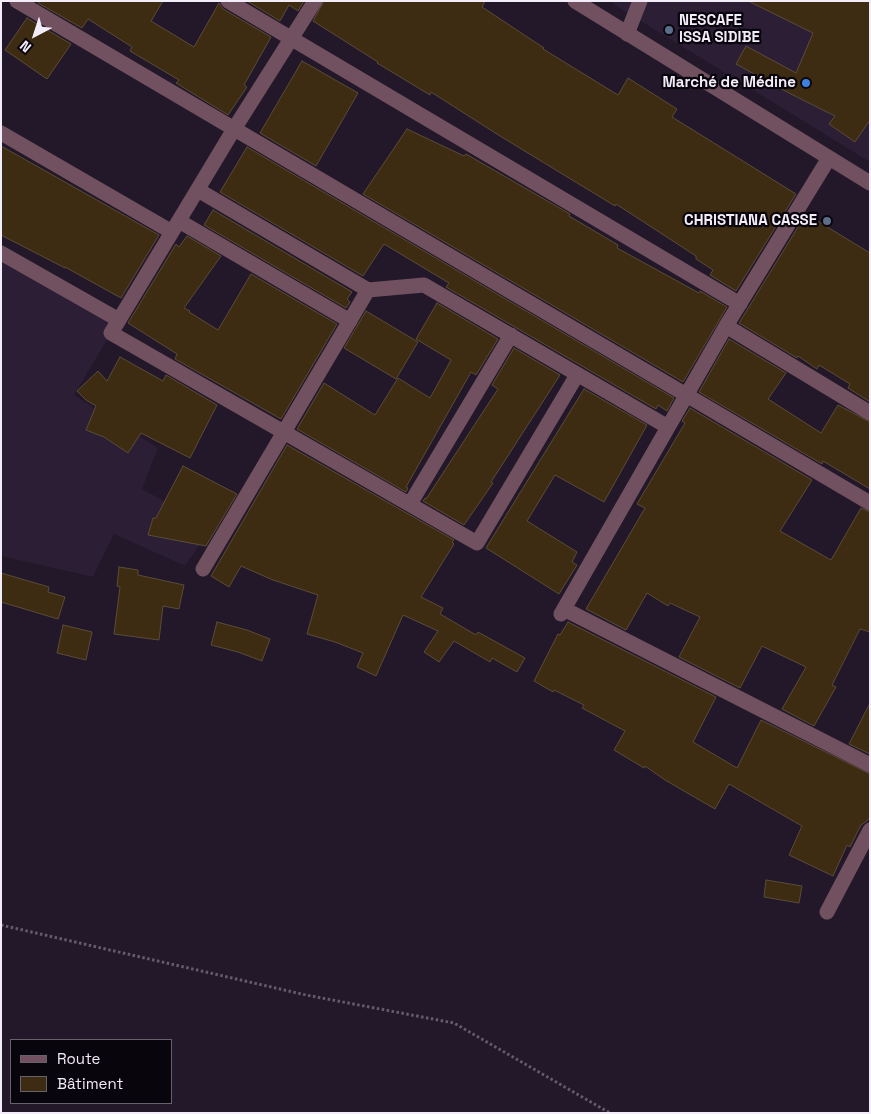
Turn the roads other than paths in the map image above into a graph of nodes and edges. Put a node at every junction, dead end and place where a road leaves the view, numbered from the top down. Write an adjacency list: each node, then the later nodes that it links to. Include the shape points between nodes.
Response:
1 (17, 1): 8 (street)
2 (228, 1): 7 (street)
3 (315, 1): 7 (street)
4 (575, 1): 6 (street)
5 (640, 1): 6 (street)
6 (627, 34): 10 (street)
7 (291, 39): 8 (street); 16 (street)
8 (234, 129): 12 (street); 22 (street)
9 (1, 133): 13 (street)
10 (829, 158): 11 (street); 16 (street)
11 (870, 183)
12 (198, 190): 13 (street); 15 (street)
13 (176, 226): 17 (street); 18 (street)
14 (1, 253): 17 (street)
15 (368, 290): 18 (street); 20 (street, via 424,285)
16 (740, 304): 19 (street)
17 (119, 320): 25 (street, via 112,333)
18 (350, 320): 25 (street)
19 (726, 326): 22 (street); 23 (street)
20 (510, 335): 21 (street); 27 (street)
21 (577, 375): 24 (street); 27 (street, via 477,543)
22 (686, 396): 24 (street); 26 (street)
23 (870, 413)
24 (668, 427): 29 (street, via 562,611)
25 (284, 432): 27 (street); 28 (street)
26 (870, 502)
27 (410, 504)
28 (203, 569)
29 (870, 765)
30 (870, 830): 31 (street)
31 (827, 912)

